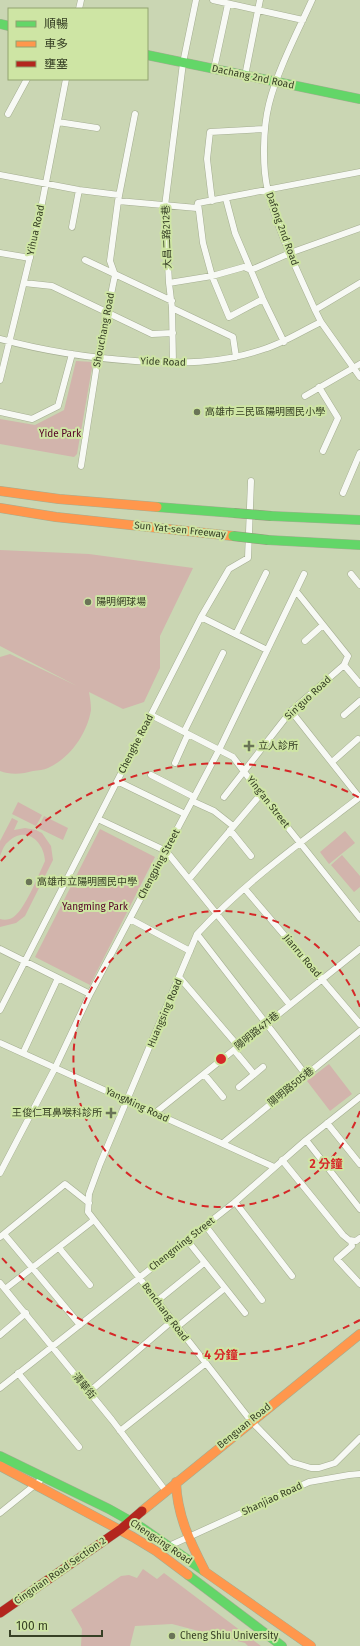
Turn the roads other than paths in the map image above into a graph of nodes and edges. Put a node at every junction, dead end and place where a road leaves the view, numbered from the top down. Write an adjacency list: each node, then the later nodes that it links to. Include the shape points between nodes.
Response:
1 (196, 0): 9 (street, 大昌二路212巷)
2 (213, 0): 5 (street)
3 (260, 0): 6 (street)
4 (312, 0): 7 (street, Dafong 2nd Road)
5 (228, 4): 6 (street); 10 (street)
6 (257, 10): 7 (street); 11 (street)
7 (303, 20): 14 (street, Dafong 2nd Road)
8 (148, 55): 9 (main road, Dachang 2nd Road)
9 (183, 62): 10 (main road, Dachang 2nd Road); 30 (street, 大昌二路212巷)
10 (214, 69): 11 (main road, Dachang 2nd Road)
11 (245, 76): 14 (main road, Dachang 2nd Road)
12 (26, 80): 16 (street)
13 (66, 80): 18 (street, Yihua Road)
14 (275, 82): 15 (main road, Dachang 2nd Road); 20 (street, Dafong 2nd Road)
15 (360, 99)
16 (8, 114)
17 (135, 114): 26 (street, Shouchang Road)
18 (58, 122): 19 (street); 23 (street, Yihua Road)
19 (97, 128)
20 (264, 129): 25 (street, Dafong 2nd Road); 28 (street, via 210,132 207,159)
21 (360, 172): 25 (street)
22 (0, 175): 23 (street)
23 (45, 183): 24 (street); 35 (street, Yihua Road)
24 (79, 190): 26 (street); 31 (street)
25 (268, 191): 27 (street); 34 (street, Dafong 2nd Road)
26 (118, 198): 30 (street); 38 (street, Shouchang Road, via 110,261)
27 (226, 199): 28 (street); 37 (street, via 235,233)
28 (212, 201): 29 (street)
29 (198, 204): 30 (street, via 197,208); 39 (street, via 203,243)
30 (165, 206): 41 (street, 大昌二路212巷)
31 (72, 227)
32 (360, 228): 34 (street)
33 (0, 253): 35 (street)
34 (290, 253): 37 (street); 46 (street, Dafong 2nd Road)
35 (30, 258): 40 (street, Yihua Road)
36 (85, 260): 38 (street)
37 (251, 270): 39 (street, via 244,267); 43 (street)
38 (115, 275): 44 (street); 47 (street, Shouchang Road)
39 (212, 276): 41 (street); 43 (street, via 229,317)
40 (24, 283): 47 (street, via 52,286); 51 (street, Yihua Road)
41 (169, 283): 44 (street, 大昌二路212巷)
42 (360, 283): 46 (street)
43 (263, 299): 52 (street)
44 (172, 301): 45 (street, 大昌二路212巷)
45 (172, 308): 49 (street, 大昌二路212巷); 54 (street, via 233,337)
46 (315, 310): 48 (street, Dafong 2nd Road)
47 (108, 313): 49 (street, via 152,334); 55 (street, Shouchang Road)
48 (321, 322): 52 (street, Yide Road); 58 (street, Dafong 2nd Road)
49 (173, 333): 56 (street, 大昌二路212巷)
50 (0, 339): 51 (street, Yide Road)
51 (10, 341): 53 (street, Yide Road); 60 (street, Yihua Road)
52 (284, 342): 54 (street, Yide Road)
53 (72, 354): 55 (street, Yide Road); 63 (street, via 58,406 32,419)
54 (236, 357): 56 (street, Yide Road, via 208,362)
55 (98, 358): 56 (street, Yide Road); 66 (street, Shouchang Road)
56 (173, 363)
57 (360, 364): 58 (street)
58 (354, 367): 59 (street, Dafong 2nd Road); 61 (street)
59 (360, 377)
60 (0, 380)
61 (319, 387): 62 (street); 64 (street, via 338,418)
62 (305, 396)
63 (0, 412)
64 (323, 451)
65 (360, 453): 70 (street)
66 (80, 466)
67 (251, 481): 82 (street, Chenghe Road, via 248,558 229,569)
68 (0, 483): 71 (main road)
69 (0, 491): 71 (main road, Sun Yat-sen Freeway)
70 (343, 493)
71 (59, 500): 75 (main road, Sun Yat-sen Freeway, bridge)
72 (0, 508): 74 (main road, Sun Yat-sen Freeway)
73 (0, 514): 74 (main road)
74 (56, 517): 76 (main road, Sun Yat-sen Freeway, bridge, via 268,540)
75 (360, 520)
76 (360, 545)
77 (266, 573): 84 (street)
78 (304, 574): 81 (street, Chengping Street)
79 (351, 574): 80 (street)
80 (360, 585)
81 (296, 591): 83 (street); 86 (street, Chengping Street)
82 (201, 617): 84 (street); 92 (street, Chenghe Road)
83 (323, 626): 85 (street); 88 (street, via 348,656)
84 (236, 634): 86 (street)
85 (306, 641)
86 (267, 650): 96 (street, Chengping Street)
87 (223, 653): 94 (street)
88 (344, 665): 89 (street); 91 (street, Sin'guo Road)
89 (360, 684)
90 (360, 701): 93 (street)
91 (291, 711): 97 (street); 99 (street, Sin'guo Road)
92 (151, 715): 94 (street, Ying'an Street); 101 (street, Chenghe Road)
93 (344, 715)
94 (186, 733): 96 (street, Ying'an Street); 98 (street)
95 (358, 739): 97 (street)
96 (219, 750): 99 (street, Ying'an Street, via 233,757); 105 (street, Chengping Street)
97 (332, 762): 104 (street)
98 (175, 763)
99 (244, 772): 102 (street, Ying'an Street); 103 (street, Sin'guo Road)
100 (151, 775): 105 (street)
101 (117, 781): 106 (street); 107 (street, Chenghe Road)
102 (261, 794): 108 (street); 109 (street, Ying'an Street)
103 (224, 797)
104 (360, 797): 109 (street, Huangsing Road)
105 (193, 799): 106 (street, Chengping Street); 108 (street, via 214,811)
106 (185, 814): 110 (street, Chengping Street)
107 (98, 819): 110 (street); 121 (street, Chenghe Road)
108 (232, 828): 111 (street); 112 (street)
109 (300, 843): 113 (street, Huangsing Road); 115 (street, Ying'an Street)
110 (166, 851): 112 (street); 116 (street, Chengping Street)
111 (251, 856)
112 (189, 879): 114 (street)
113 (245, 889): 114 (street, Huangsing Road); 124 (street, Jianru Road)
114 (216, 913): 117 (street, Huangsing Road); 126 (street)
115 (360, 918)
116 (130, 919): 120 (street); 125 (street, Chengping Street)
117 (197, 934): 120 (street, Huangsing Road); 128 (street)
118 (0, 949): 121 (street)
119 (360, 949): 124 (street, 陽明路471巷)
120 (190, 951): 123 (street, Huangsing Road)
121 (24, 961): 122 (street); 127 (street, Chenghe Road)
122 (58, 978): 125 (street); 133 (street)
123 (180, 978): 132 (street); 142 (street, Huangsing Road)
124 (322, 980): 126 (street, 陽明路471巷); 129 (street, Jianru Road)
125 (90, 994): 135 (street, Chengping Street)
126 (290, 1005): 128 (street, 陽明路471巷)
127 (0, 1010)
128 (266, 1024): 132 (street, 陽明路471巷); 138 (street)
129 (360, 1024)
130 (360, 1031): 138 (street, 陽明路505巷)
131 (0, 1043): 133 (street, YangMing Road)
132 (236, 1048): 136 (street, 陽明路471巷); 137 (street)
133 (23, 1053): 135 (street, YangMing Road)
134 (263, 1067): 137 (street)
135 (55, 1068): 142 (street, YangMing Road); 151 (street, Chengping Street)
136 (204, 1074): 140 (street); 144 (street, 陽明路471巷)
137 (254, 1074): 139 (street)
138 (306, 1075): 147 (street, 陽明路505巷)
139 (239, 1087)
140 (223, 1097)
141 (358, 1099): 143 (street); 145 (street, Chengming Street)
142 (128, 1100): 144 (street, YangMing Road); 153 (street, Huangsing Road, via 97,1172)
143 (360, 1106)
144 (155, 1113): 147 (street, YangMing Road)
145 (327, 1123): 146 (street, Chengming Street); 149 (street)
146 (306, 1140): 148 (street, Chengming Street); 154 (street)
147 (223, 1143): 150 (street, YangMing Road)
148 (282, 1160): 150 (street, Chengming Street); 159 (street, via 342,1235)
149 (360, 1164)
150 (274, 1167): 152 (street, Chengming Street)
151 (0, 1173)
152 (234, 1202): 156 (street, Chengming Street); 163 (street)
153 (88, 1203): 155 (street, via 88,1212); 157 (street, via 66,1184)
154 (360, 1209)
155 (94, 1220): 160 (street); 164 (street)
156 (205, 1225): 158 (street, Chengming Street); 169 (street)
157 (2, 1236): 162 (street)
158 (187, 1240): 161 (street); 164 (street, Chengming Street)
159 (357, 1242): 165 (street, via 337,1259)
160 (59, 1248): 162 (street); 166 (street)
161 (204, 1263): 168 (street); 170 (street)
162 (32, 1268): 167 (street); 174 (street)
163 (292, 1276)
164 (139, 1277): 170 (street, Benchang Road); 174 (street, Chengming Street)
165 (360, 1284)
166 (90, 1285)
167 (2, 1286): 171 (street, 清華街)
168 (225, 1288): 172 (street); 173 (street)
169 (262, 1300)
170 (157, 1301): 173 (street, Benchang Road)
171 (26, 1313): 176 (street); 177 (street, 清華街)
172 (245, 1313)
173 (175, 1324): 178 (street, Benchang Road); 181 (street)
174 (80, 1325): 177 (street, Chengming Street)
175 (360, 1334): 182 (main road, Benguan Road)
176 (0, 1335)
177 (52, 1346): 179 (street, Chengming Street); 181 (street, 清華街)
178 (206, 1363): 182 (street, Benchang Road); 183 (street)
179 (18, 1373): 180 (street, Chengming Street); 185 (street)
180 (0, 1388)
181 (89, 1392): 183 (street, 清華街)
182 (251, 1421): 184 (street, Benchang Road, via 291,1462 311,1468 335,1463); 190 (main road, Benguan Road)
183 (120, 1431): 192 (street, 清華街)
184 (360, 1438)
185 (79, 1447)
186 (0, 1456): 189 (main road, Chengcing Road)
187 (0, 1466): 191 (main road, Chengcing Road)
188 (360, 1474): 196 (street, Shanjiao Road, via 309,1482)
189 (44, 1477): 191 (street); 194 (main road, Chengcing Road)
190 (176, 1482): 192 (main road, Benguan Road); 196 (main road, via 176,1497)
191 (36, 1484): 193 (street); 195 (main road, Chengcing Road)
192 (165, 1490): 194 (main road, Benguan Road)
193 (0, 1513)
194 (130, 1521): 195 (main road, Cingnian Road Section 2); 197 (main road, Chengcing Road)
195 (121, 1529): 199 (main road, Chengcing Road, via 156,1551); 200 (main road, Cingnian Road Section 2)
196 (188, 1538): 197 (street, Shanjiao Road); 198 (main road)
197 (169, 1546): 198 (main road, Chengcing Road)
198 (206, 1573): 199 (main road); 202 (main road, Chengcing Road)
199 (202, 1586): 201 (main road, Chengcing Road)
200 (0, 1614)
201 (282, 1646)
202 (311, 1646)

